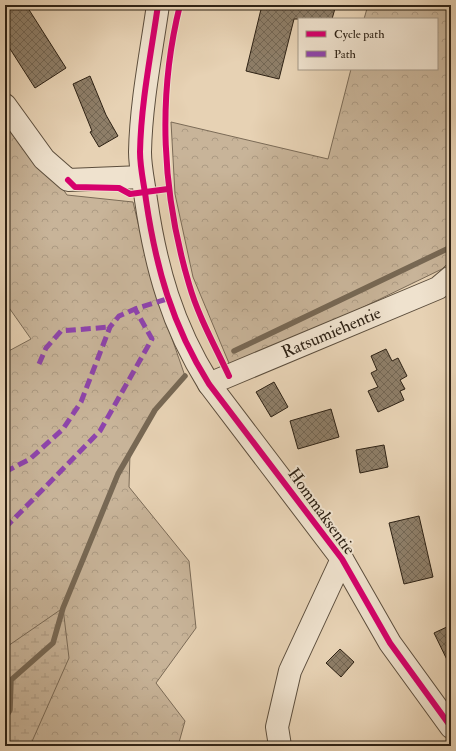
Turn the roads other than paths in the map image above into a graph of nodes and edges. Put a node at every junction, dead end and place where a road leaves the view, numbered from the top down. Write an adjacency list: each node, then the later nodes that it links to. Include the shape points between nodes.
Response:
1 (158, 5): 4 (street, Hommaksentie, via 142,115)
2 (5, 105): 3 (street)
3 (12, 129): 4 (street, via 68,180)
4 (142, 177): 6 (street, Hommaksentie, via 152,242 167,299 191,356)
5 (451, 277): 6 (street, Ratsumiehentie, via 438,288)
6 (209, 384): 7 (street, Hommaksentie)
7 (342, 559): 8 (street, Hommaksentie, via 390,643); 9 (street, via 290,670 277,727)
8 (451, 727)
9 (280, 746)

